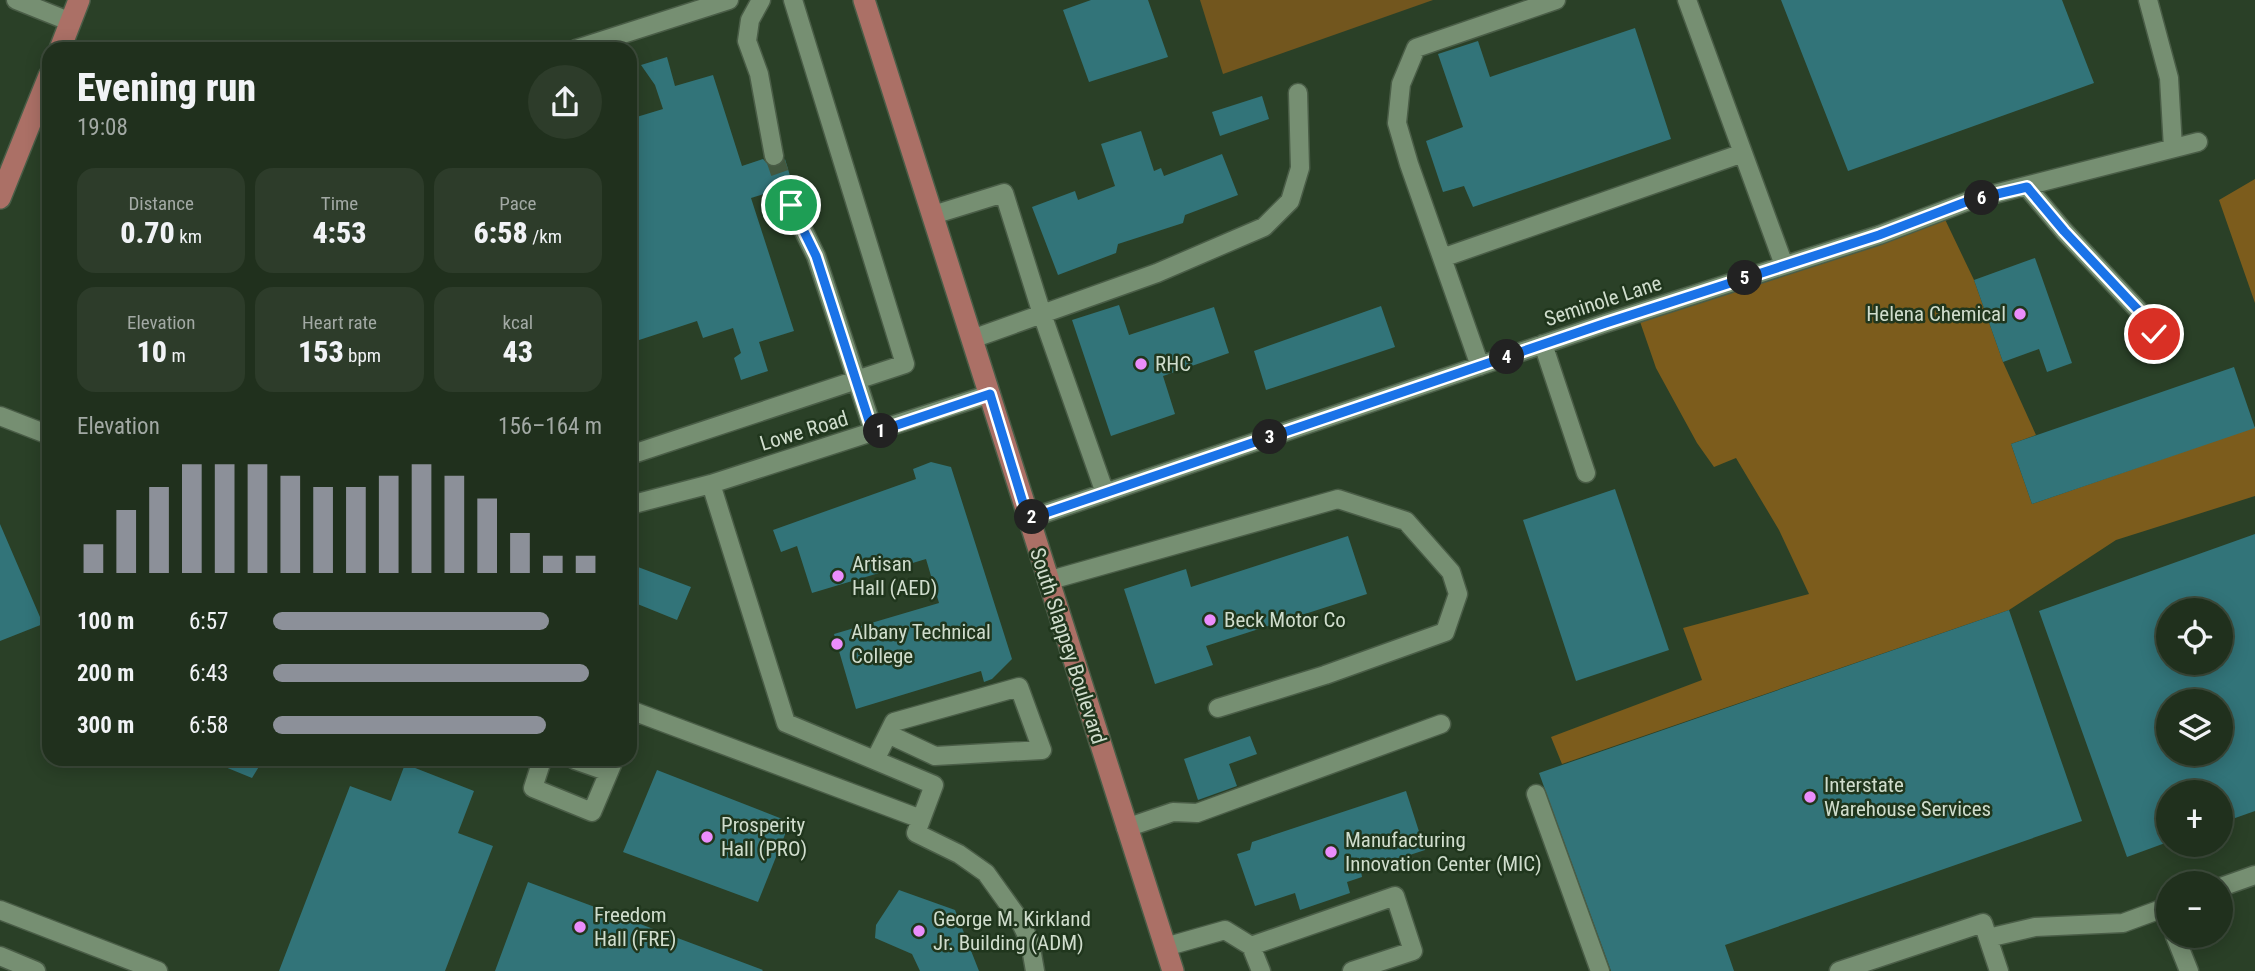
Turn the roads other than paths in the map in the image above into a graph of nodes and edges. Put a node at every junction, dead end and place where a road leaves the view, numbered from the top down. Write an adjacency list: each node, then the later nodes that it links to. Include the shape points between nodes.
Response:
1 (16, 0): 10 (street)
2 (79, 0): 10 (main road)
3 (729, 0): 12 (street)
4 (761, 0): 18 (street, via 750,20 747,41 759,74)
5 (793, 0): 30 (street, via 905,364)
6 (864, 0): 22 (main road, South Slappey Boulevard)
7 (1556, 0): 23 (street, via 1416,48 1401,83 1397,123)
8 (1686, 0): 17 (street)
9 (2148, 0): 16 (street, via 2169,78)
10 (71, 22): 11 (main road)
11 (63, 42)
12 (598, 42)
13 (42, 93): 21 (main road)
14 (1298, 93): 25 (street, via 1300,167 1290,201 1264,227 1157,273)
15 (2198, 142): 16 (street, Seminole Lane)
16 (2173, 148): 19 (street, Seminole Lane)
17 (1743, 153): 23 (street); 24 (street)
18 (774, 156)
19 (2027, 187): 24 (street, Seminole Lane, via 1971,200); 26 (street, via 2141,313)
20 (785, 188): 30 (street, via 816,256)
21 (0, 198)
22 (933, 215): 25 (street, via 1003,193); 27 (main road, South Slappey Boulevard)
23 (1442, 258): 29 (street)
24 (1784, 265): 28 (street, Seminole Lane)
25 (1042, 314): 27 (street); 38 (street)
26 (2154, 334)
27 (972, 339): 31 (main road, South Slappey Boulevard)
28 (1543, 344): 29 (street, Seminole Lane); 36 (street)
29 (1480, 366): 38 (street, Seminole Lane)
30 (856, 381): 34 (street); 35 (street)
31 (990, 394): 34 (street, Lowe Road); 40 (main road, South Slappey Boulevard)
32 (0, 416): 33 (street)
33 (42, 432)
34 (873, 433): 37 (street, Lowe Road)
35 (637, 454)
36 (1586, 473)
37 (711, 484): 39 (street, Lowe Road); 46 (street, via 786,723)
38 (1105, 493): 40 (street, Seminole Lane)
39 (637, 503)
40 (1028, 519): 41 (main road, South Slappey Boulevard)
41 (1047, 581): 42 (street, via 1338,499 1406,521 1451,572 1458,594 1445,632); 51 (main road, South Slappey Boulevard)
42 (1218, 709)
43 (637, 711): 50 (street)
44 (1441, 724): 51 (street, via 1198,813 1173,813)
45 (888, 734): 45 (street, via 894,722 1019,687 1042,750 934,756); 46 (street)
46 (875, 760): 50 (street, via 934,785)
47 (540, 766): 48 (street, via 533,788 592,812)
48 (611, 766)
49 (1536, 794): 67 (street)
50 (921, 819): 63 (street, via 916,833 986,873 1004,896 1030,942)
51 (1126, 828): 58 (main road, South Slappey Boulevard)
52 (2255, 875): 53 (street)
53 (2233, 883)
54 (0, 910): 62 (street)
55 (2156, 914): 56 (street, via 2123,923 2035,927)
56 (1988, 938): 68 (street, via 1983,923); 69 (street)
57 (1251, 946): 58 (street, via 1225,930); 65 (street); 66 (street, via 1395,896 1413,951)
58 (1165, 947): 64 (main road, South Slappey Boulevard)
59 (2180, 948): 70 (street)
60 (0, 956): 61 (street)
61 (36, 971)
62 (158, 971)
63 (1035, 971)
64 (1173, 971)
65 (1261, 971)
66 (1352, 971)
67 (1600, 971)
68 (1839, 971)
69 (1999, 971)
70 (2189, 971)

